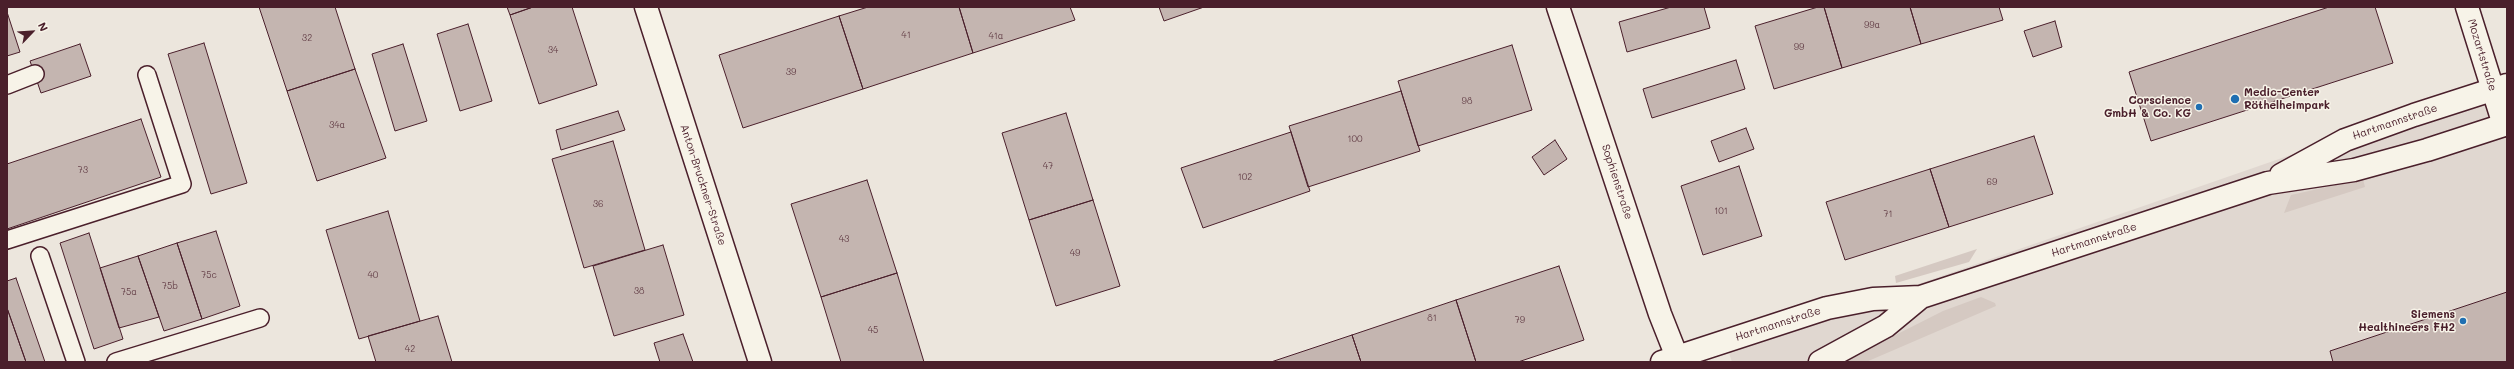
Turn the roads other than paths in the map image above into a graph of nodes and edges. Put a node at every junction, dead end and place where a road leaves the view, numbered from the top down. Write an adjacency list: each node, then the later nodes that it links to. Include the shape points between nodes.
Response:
1 (646, 7): 17 (street, Anton-Bruckner-Straße)
2 (1558, 7): 14 (street, Sophienstraße, via 1658,306)
3 (2467, 7): 7 (street, Mozartstraße)
4 (35, 74): 6 (lane)
5 (147, 75): 10 (lane, via 182,184)
6 (7, 85)
7 (2500, 87): 8 (street, Mozartstraße); 9 (street, Hartmannstraße, via 2345,140)
8 (2505, 125): 9 (street, Hartmannstraße, via 2354,170)
9 (2268, 183): 12 (street, Hartmannstraße)
10 (7, 240)
11 (40, 256): 15 (lane)
12 (1921, 297): 14 (street, Hartmannstraße, via 1873,299 1827,308); 18 (street, Hartmannstraße, via 1886,326)
13 (260, 318): 16 (lane)
14 (1673, 360)
15 (76, 362)
16 (116, 362)
17 (760, 362)
18 (1820, 362)

